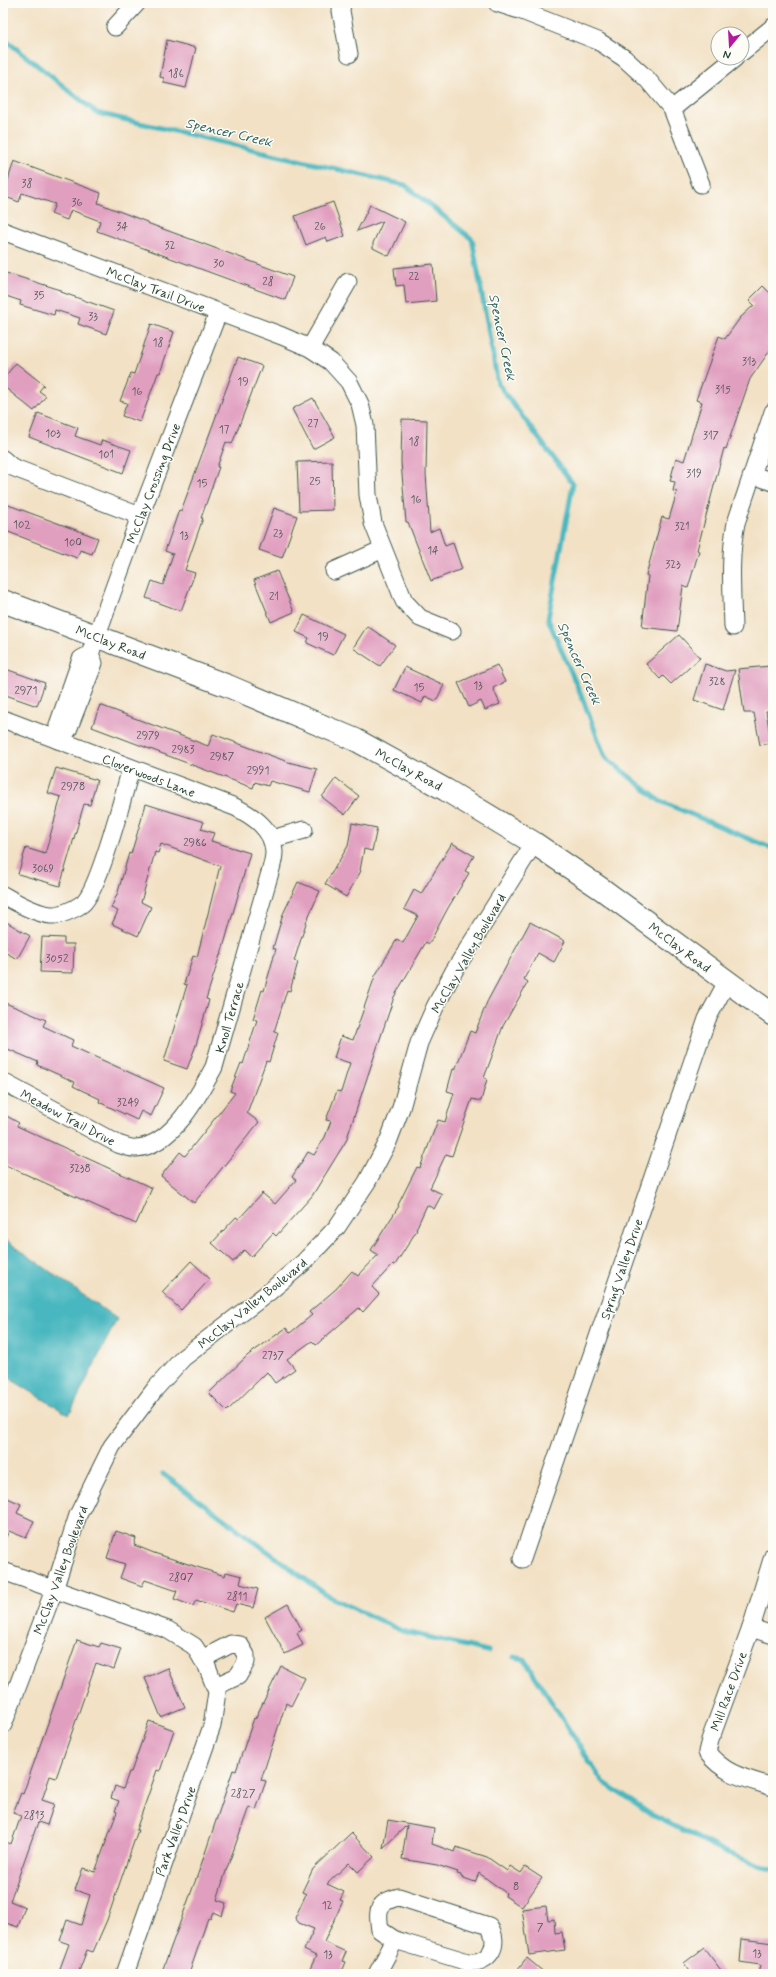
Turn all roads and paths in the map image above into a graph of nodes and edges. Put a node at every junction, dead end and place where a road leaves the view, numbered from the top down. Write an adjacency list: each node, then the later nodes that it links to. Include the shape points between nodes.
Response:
1 (138, 3): 5 (street)
2 (342, 3): 7 (street, via 341,11)
3 (497, 3): 9 (street, via 598,41 624,58 647,79)
4 (773, 27): 6 (street)
5 (115, 28)
6 (750, 46)
7 (349, 54)
8 (725, 66): 9 (street)
9 (672, 109): 10 (street)
10 (701, 184)
11 (3, 231): 13 (street, McClay Trail Drive)
12 (348, 282): 14 (street)
13 (218, 313): 14 (street, McClay Trail Drive); 19 (street, McClay Crossing Drive)
14 (310, 348): 20 (street, McClay Trail Drive, via 331,362 349,382 360,404 365,425 368,495 373,523)
15 (773, 412): 17 (street)
16 (3, 459): 19 (street, via 12,467)
17 (753, 475): 18 (street); 23 (street, via 732,541)
18 (773, 482)
19 (140, 516): 25 (street, McClay Crossing Drive)
20 (383, 549): 21 (street); 24 (street, McClay Trail Drive, via 404,601 420,618)
21 (334, 571)
22 (3, 601): 25 (main road, McClay Road)
23 (733, 626)
24 (452, 630)
25 (93, 645): 27 (street, McClay Crossing Drive, via 94,663 68,730); 30 (main road, McClay Road, via 256,698 356,740)
26 (3, 719): 27 (street, Cloverwoods Lane)
27 (58, 740): 28 (street, Cloverwoods Lane)
28 (131, 768): 31 (street, Cloverwoods Lane, via 235,807 254,817); 32 (street, via 94,885 83,903 68,911 51,915)
29 (304, 830): 31 (street)
30 (534, 843): 33 (main road, McClay Road, via 603,890); 40 (street, McClay Valley Boulevard, via 454,971 435,1007 419,1043 401,1108 388,1142 367,1182 337,1227 303,1263 270,1292 183,1358 150,1396 112,1446 78,1515)
31 (273, 846): 36 (street, Knoll Terrace, via 269,876 214,1067 202,1090 179,1122 153,1144)
32 (3, 895)
33 (727, 982): 34 (main road, McClay Road); 38 (street, Spring Valley Drive, via 707,1019)
34 (773, 1015)
35 (3, 1082): 36 (street, Meadow Trail Drive, via 118,1144)
36 (136, 1148)
37 (773, 1556): 41 (street, Mill Race Drive)
38 (522, 1559)
39 (3, 1571): 40 (street, Park Valley Drive)
40 (54, 1590): 43 (street, Park Valley Drive, via 168,1630 194,1646); 45 (street, McClay Valley Boulevard)
41 (751, 1628): 42 (street); 46 (street, Mill Race Drive, via 707,1752 715,1763 732,1774)
42 (773, 1635)
43 (202, 1659): 44 (street, Park Valley Drive, via 208,1666); 44 (street, via 231,1644 240,1645 244,1650 246,1662 238,1676)
44 (216, 1686): 48 (street, Park Valley Drive, via 212,1726)
45 (3, 1724)
46 (773, 1787)
47 (395, 1940): 47 (street, via 478,1963 488,1956 495,1940 489,1926 399,1897 389,1899 378,1911 380,1930); 49 (street)
48 (124, 1974)
49 (376, 1974)

